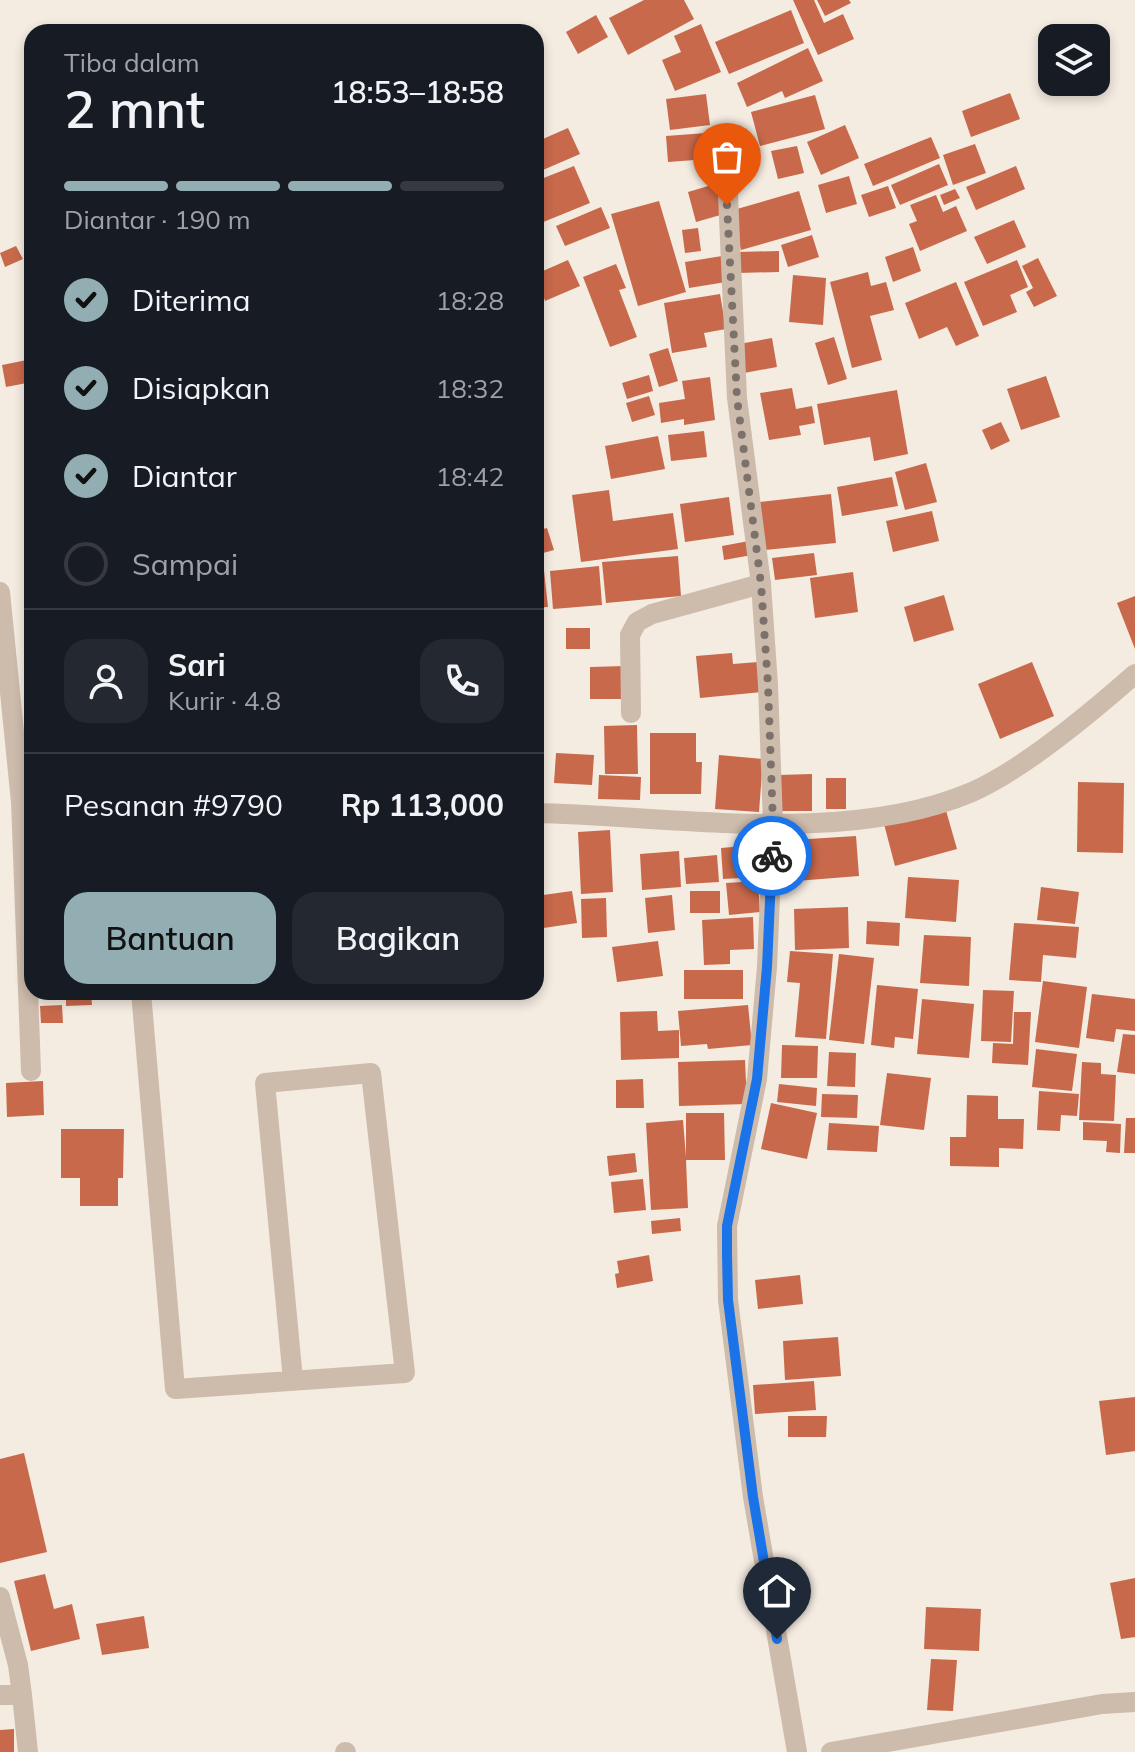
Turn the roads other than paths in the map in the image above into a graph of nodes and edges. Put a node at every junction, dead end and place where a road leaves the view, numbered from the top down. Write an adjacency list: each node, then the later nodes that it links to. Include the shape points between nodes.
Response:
1 (728, 195): 2 (street, via 737,398)
2 (761, 584): 5 (street, via 637,622 630,635); 10 (street)
3 (0, 592): 6 (street)
4 (1135, 674): 10 (street, via 1042,747 971,792 911,811 862,819)
5 (631, 713)
6 (24, 779)
7 (0, 802): 8 (street)
8 (24, 802)
9 (544, 813): 10 (street)
10 (773, 823): 20 (street, via 757,1079 727,1226 728,1300 753,1497)
11 (30, 1000): 13 (street)
12 (142, 1000): 14 (street, via 175,1389)
13 (31, 1071)
14 (293, 1380): 14 (street, via 405,1373 371,1073 265,1083)
15 (0, 1597): 17 (street)
16 (0, 1695): 17 (street)
17 (22, 1695): 19 (street)
18 (1135, 1702): 21 (street)
19 (28, 1752)
20 (797, 1752)
21 (831, 1752)

